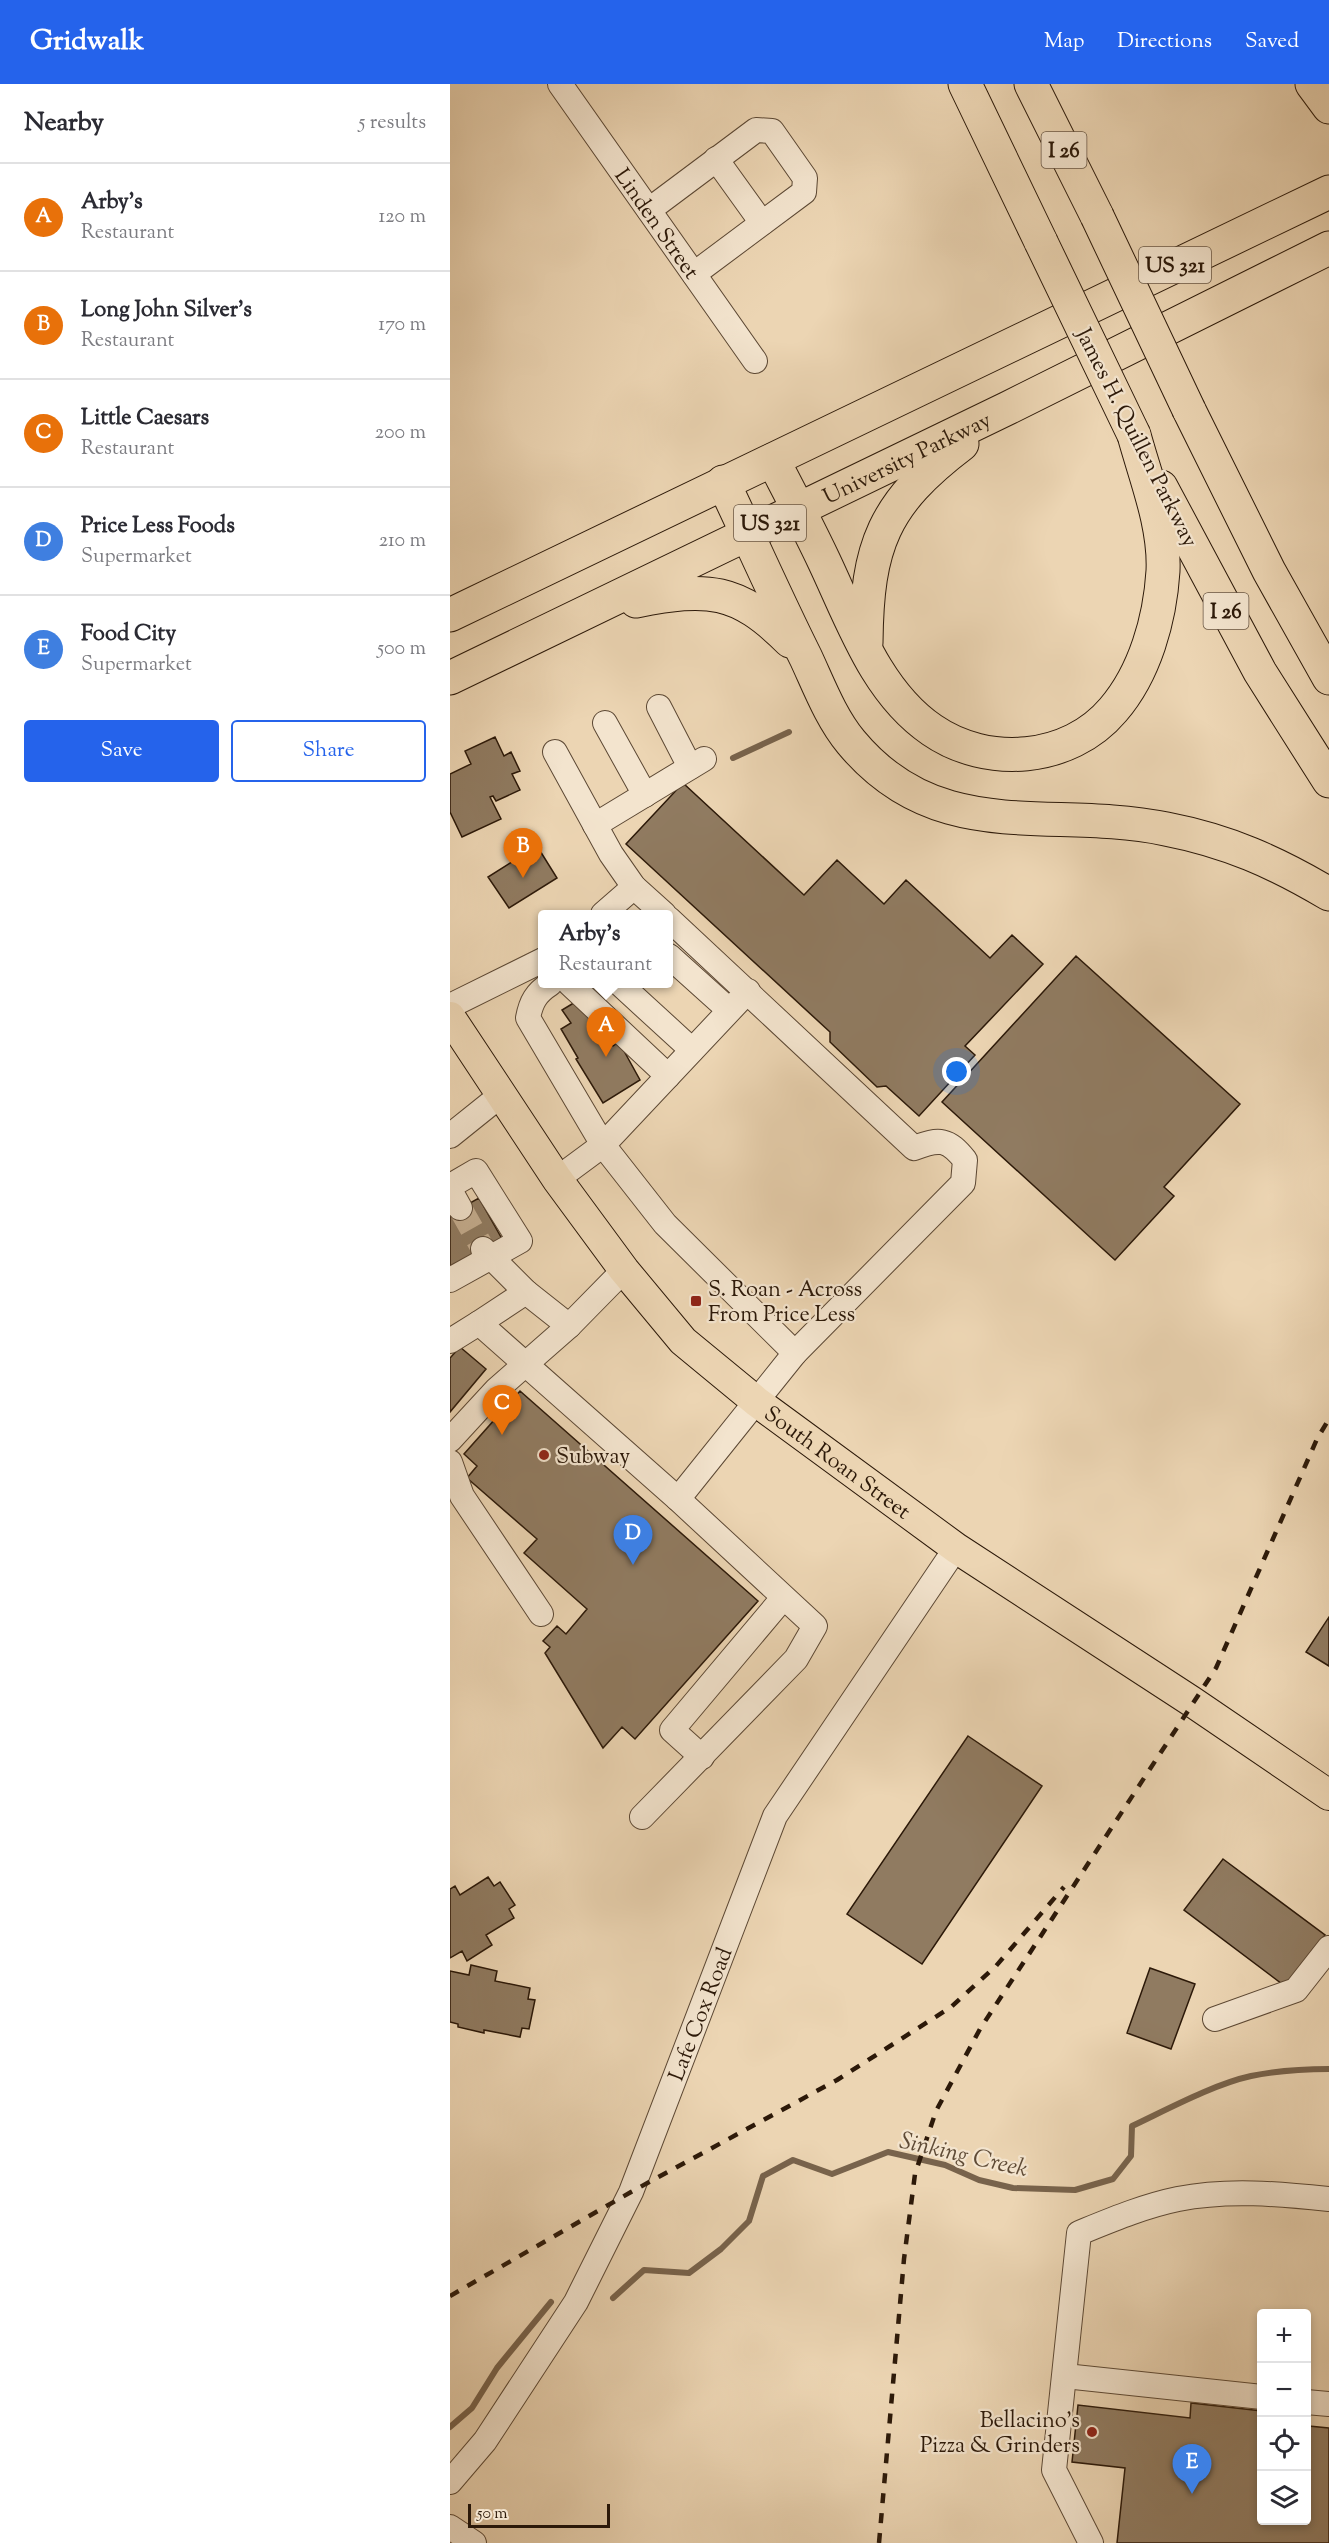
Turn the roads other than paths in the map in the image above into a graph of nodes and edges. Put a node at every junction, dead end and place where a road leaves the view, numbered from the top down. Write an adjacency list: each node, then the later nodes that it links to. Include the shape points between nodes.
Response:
1 (560, 84): 9 (street, Linden Street)
2 (965, 84): 15 (highway, James H. Quillen Parkway / I 26, bridge)
3 (1031, 84): 24 (highway, I 26, bridge, via 1269,571)
4 (1312, 84): 5 (highway); 6 (highway)
5 (1329, 98)
6 (1329, 107)
7 (716, 159): 9 (street); 10 (street); 10 (street, via 756,130 772,131 805,178 804,192)
8 (1329, 192): 16 (highway, US 321)
9 (649, 210): 12 (street, Linden Street)
10 (762, 223): 12 (street)
11 (1329, 248): 14 (highway, University Parkway / US 321)
12 (694, 274): 13 (street, Linden Street)
13 (755, 361)
14 (1008, 408): 18 (highway, University Parkway / US 321); 22 (highway, via 931,467 896,507 872,562 866,602)
15 (1134, 435): 22 (highway, via 1160,534 1161,591 1150,640 1135,678 1113,711 1089,731 1061,746 1006,757 954,743 907,709 889,688); 29 (highway, James H. Quillen Parkway / I 26, via 1254,662)
16 (773, 460): 17 (highway, US 321); 18 (highway)
17 (723, 482): 19 (highway); 21 (highway, US 321)
18 (798, 509): 19 (highway, University Parkway / US 321); 22 (highway)
19 (747, 534): 20 (highway, University Parkway / US 321); 23 (highway)
20 (593, 609): 23 (highway, via 681,592 712,594 739,602 767,618); 25 (highway, University Parkway / US 321)
21 (450, 615)
22 (866, 648)
23 (804, 655): 33 (highway, via 849,740 901,788 927,800 980,815 1087,819 1166,829 1250,852)
24 (1329, 678)
25 (452, 679)
26 (658, 707): 30 (street, via 697,763)
27 (605, 723): 30 (street)
28 (555, 752): 31 (street)
29 (1329, 781)
30 (645, 795): 31 (street)
31 (595, 825): 32 (street)
32 (634, 887): 34 (street); 35 (street)
33 (1329, 894)
34 (615, 910)
35 (659, 910)
36 (673, 923): 42 (street)
37 (673, 960): 44 (street)
38 (538, 962): 43 (street)
39 (544, 988): 50 (street, via 530,1003 528,1018)
40 (574, 988): 47 (street)
41 (624, 988): 46 (street)
42 (748, 990): 44 (street); 60 (street, via 914,1148 944,1141 965,1160 963,1183)
43 (450, 1006)
44 (729, 1011): 46 (street)
45 (450, 1017): 48 (main road, South Roan Street)
46 (692, 1050): 47 (street)
47 (668, 1076): 50 (street)
48 (501, 1095): 49 (street); 51 (main road, South Roan Street)
49 (450, 1136)
50 (603, 1145): 51 (street); 60 (street, via 665,1224)
51 (557, 1179): 54 (main road, South Roan Street)
52 (453, 1195): 53 (street, via 476,1171 520,1241)
53 (488, 1254): 55 (street); 56 (street)
54 (624, 1270): 58 (street); 62 (main road, South Roan Street, via 683,1341)
55 (450, 1281)
56 (526, 1292): 57 (street); 58 (street)
57 (479, 1323): 59 (street); 61 (street)
58 (569, 1326): 61 (street)
59 (450, 1341)
60 (795, 1353): 62 (street)
61 (528, 1365): 63 (street, via 496,1390); 65 (street)
62 (757, 1402): 65 (street); 66 (main road, South Roan Street)
63 (450, 1440)
64 (450, 1462): 68 (street, via 462,1496)
65 (678, 1499): 67 (street)
66 (956, 1548): 70 (main road, South Roan Street); 79 (street, Lafe Cox Road, via 775,1816 631,2192 576,2302 485,2441)
67 (783, 1598): 69 (street, via 672,1730); 69 (street, via 815,1626 796,1659)
68 (541, 1614)
69 (702, 1756): 71 (street)
70 (1329, 1795)
71 (642, 1817)
72 (1329, 1948): 73 (street, via 1296,1990)
73 (1215, 2019)
74 (1329, 2199): 75 (street, via 1216,2193 1142,2209 1079,2233)
75 (1065, 2376): 76 (street); 82 (street, via 1054,2470)
76 (1257, 2396)
77 (1311, 2402): 78 (street)
78 (1329, 2404)
79 (450, 2482)
80 (450, 2526): 81 (street)
81 (474, 2543)
82 (1091, 2543)

